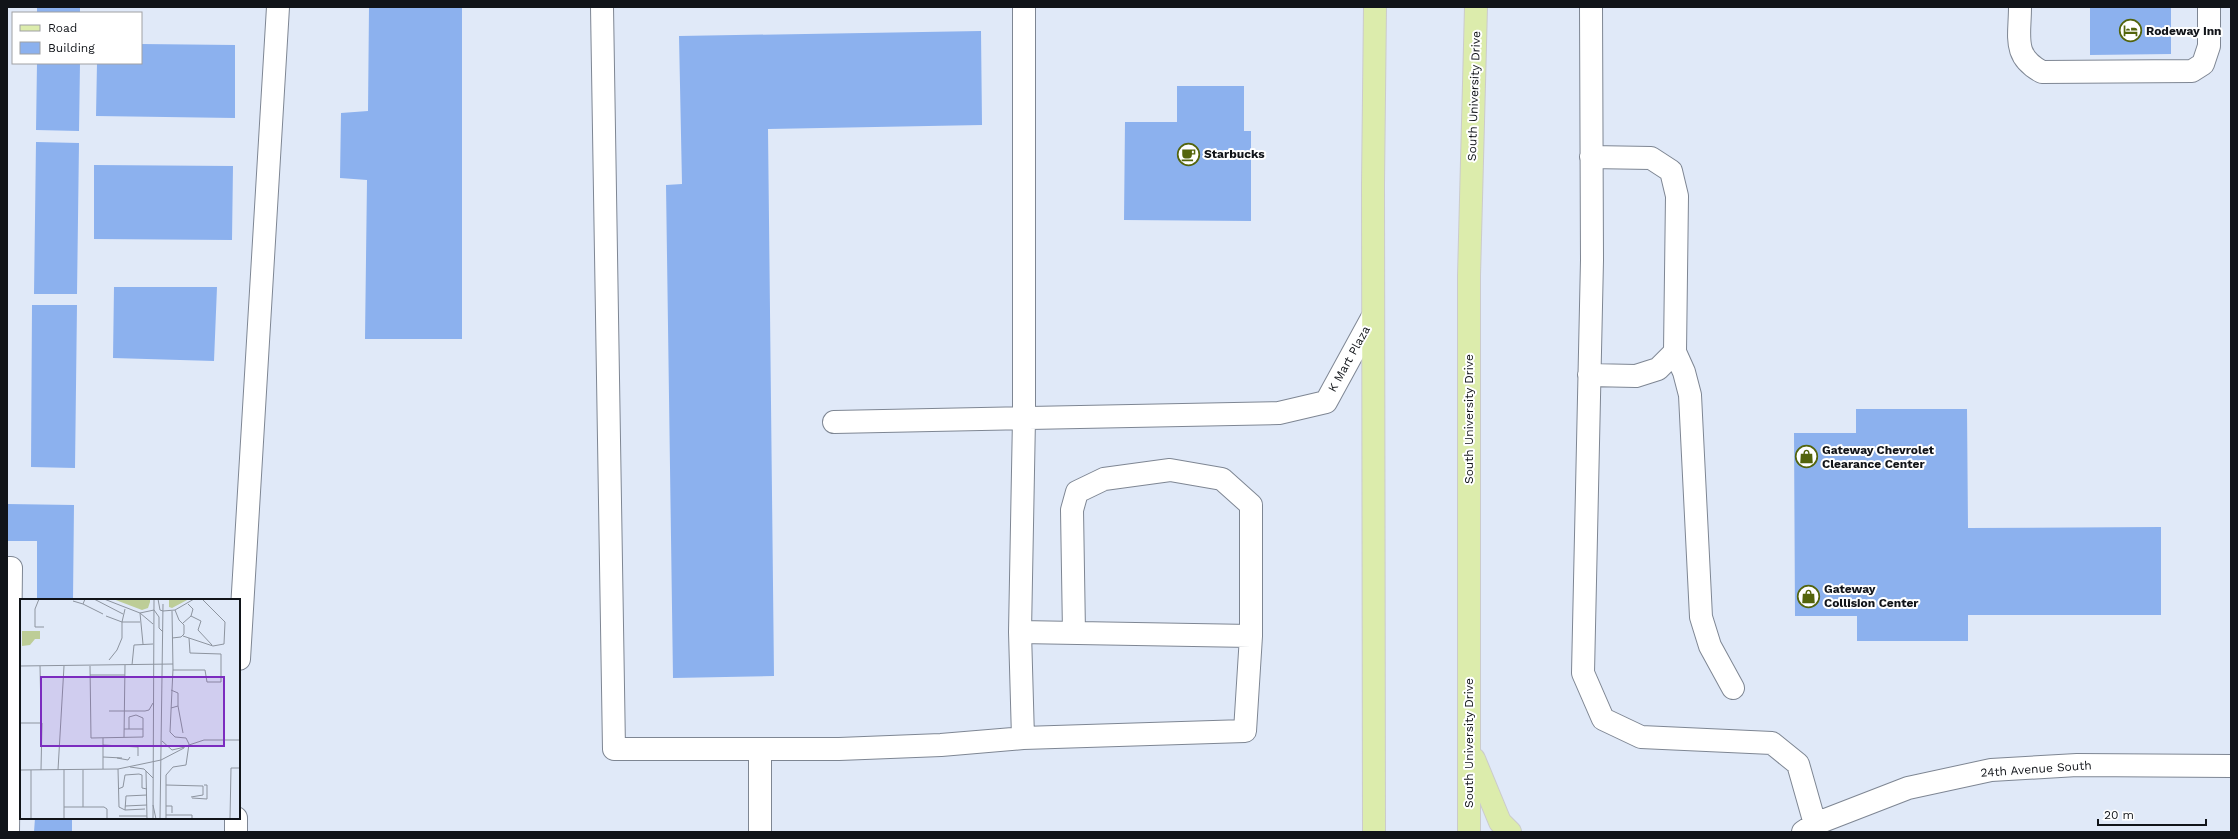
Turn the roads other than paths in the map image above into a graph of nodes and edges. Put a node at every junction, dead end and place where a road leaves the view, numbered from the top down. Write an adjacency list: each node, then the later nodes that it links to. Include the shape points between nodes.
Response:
1 (278, 7): 19 (street)
2 (602, 7): 23 (street, via 614,749)
3 (1024, 7): 13 (street)
4 (1376, 7): 10 (main road)
5 (1476, 7): 22 (main road, South University Drive, via 1469,276)
6 (1591, 7): 9 (street)
7 (2020, 7): 8 (street, via 2020,52 2029,65 2042,72 2050,72 2192,71 2203,64 2209,46)
8 (2209, 7)
9 (1591, 157): 11 (street, via 1650,158 1671,171 1677,196); 12 (street)
10 (1373, 316): 13 (street, K Mart Plaza, via 1326,402 1279,413); 30 (main road)
11 (1675, 352): 12 (street, via 1658,369 1636,376); 20 (street, via 1690,395 1701,617 1710,646)
12 (1589, 375): 26 (street, via 1583,673 1603,720 1641,737 1772,743 1798,764)
13 (1024, 418): 14 (street, K Mart Plaza); 16 (street)
14 (834, 422)
15 (7, 568): 27 (street, via 11,568)
16 (1020, 632): 17 (street); 21 (street)
17 (1074, 633): 18 (street); 18 (street, via 1072,510 1078,492 1104,479 1170,470 1222,479 1251,505)
18 (1251, 636): 21 (street, via 1245,731)
19 (240, 642)
20 (1733, 688)
21 (1023, 738): 23 (street, via 941,745)
22 (1469, 748): 31 (main road, South University Drive); 32 (main road, via 1500,822)
23 (760, 751): 29 (street)
24 (2231, 766): 26 (street, 24th Avenue South, via 2077,765 1991,770 1908,788)
25 (236, 819): 28 (street)
26 (1810, 829)
27 (8, 832)
28 (236, 832)
29 (760, 832)
30 (1374, 832)
31 (1469, 832)
32 (1510, 832)

